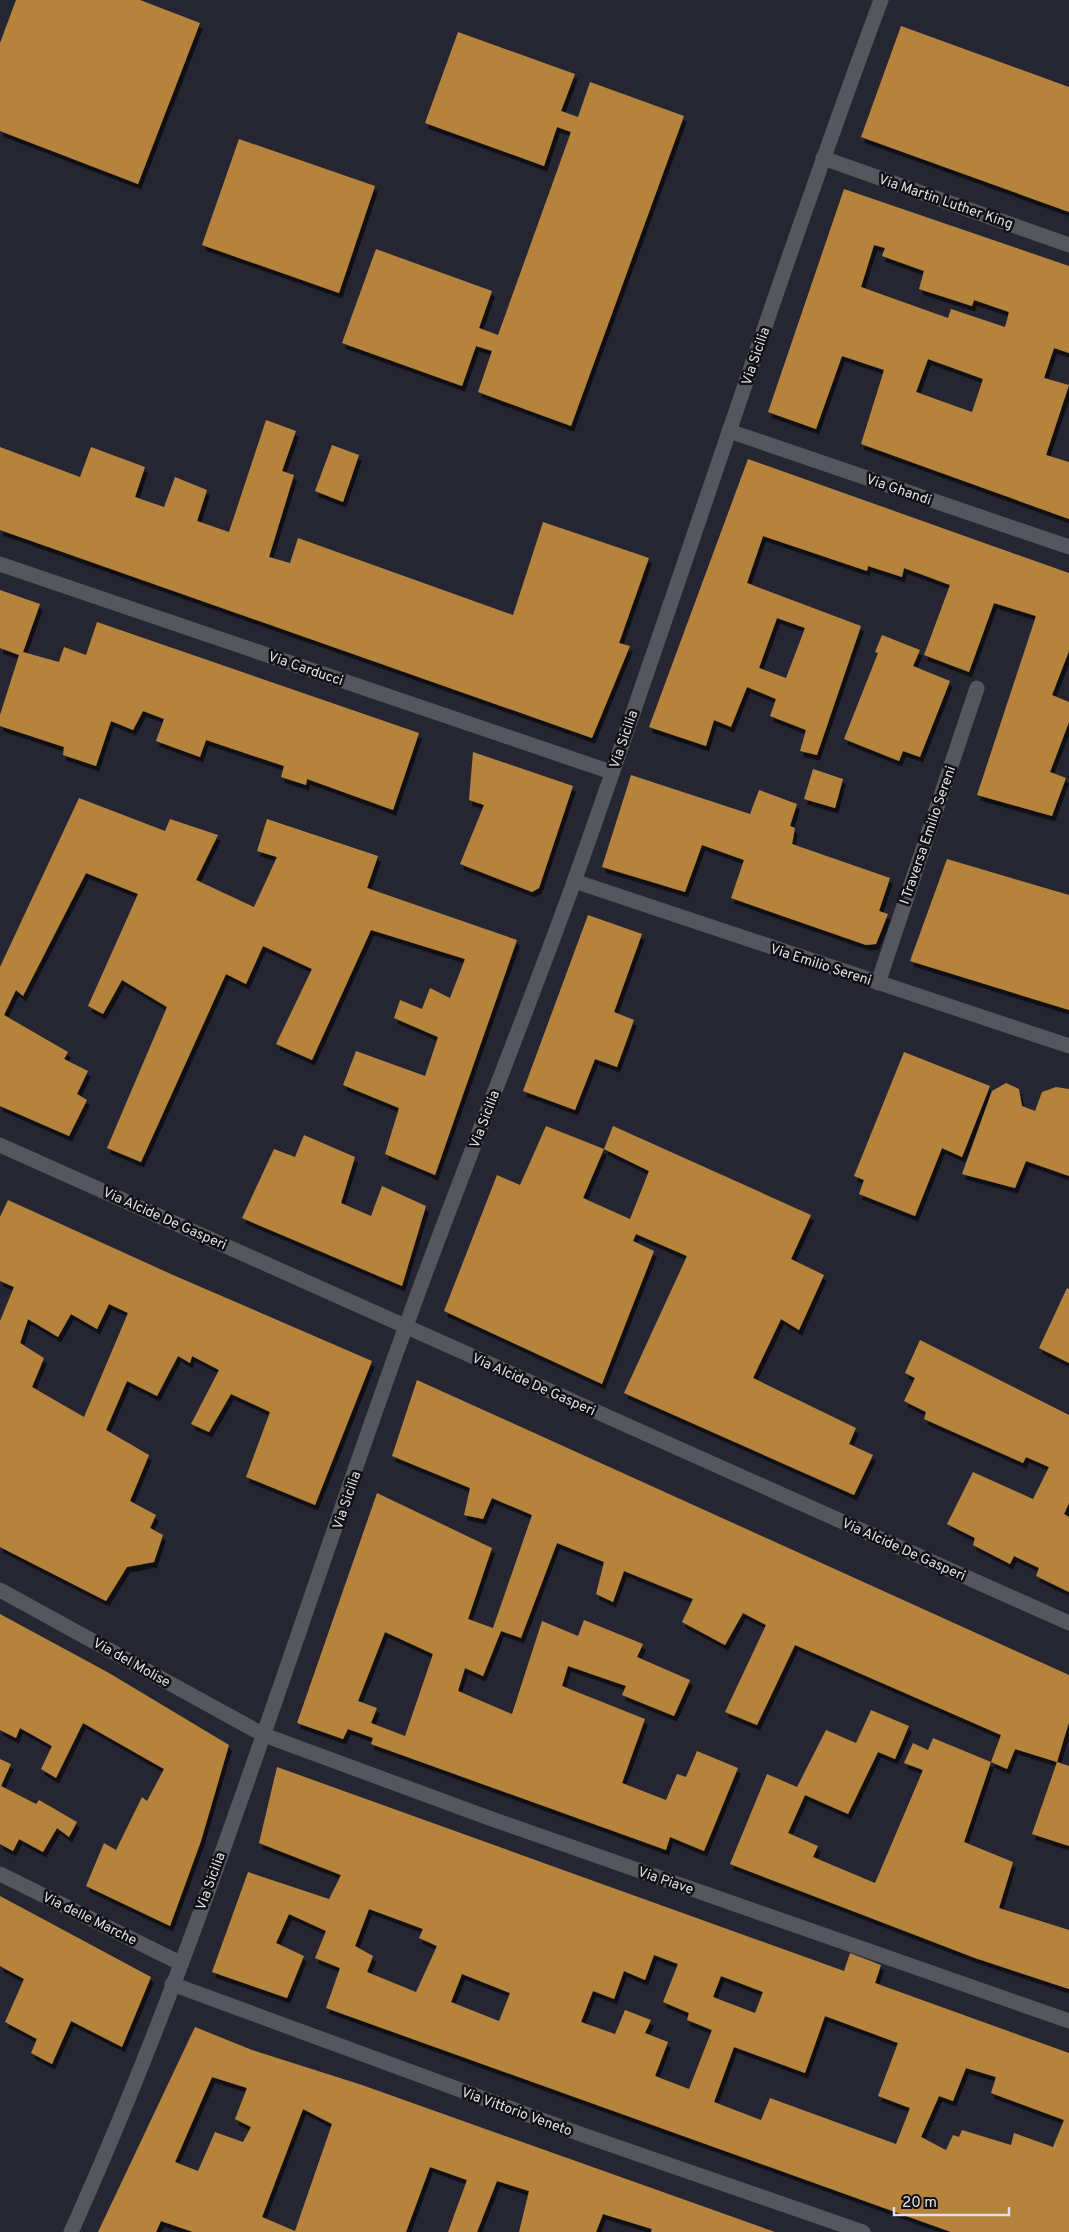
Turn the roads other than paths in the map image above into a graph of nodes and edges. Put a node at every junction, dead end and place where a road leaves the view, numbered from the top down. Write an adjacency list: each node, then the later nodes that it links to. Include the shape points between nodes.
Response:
1 (881, 0): 2 (street, Via Sicilia)
2 (823, 158): 3 (street, Via Martin Luther King); 4 (street, Via Sicilia)
3 (1069, 245)
4 (729, 431): 5 (street, Via Ghandi); 8 (street, Via Sicilia)
5 (1069, 547)
6 (0, 564): 8 (street, Via Carducci)
7 (977, 688): 10 (street, I Traversa Emilio Sereni)
8 (612, 772): 9 (street, Via Sicilia)
9 (574, 881): 10 (street, Via Emilio Sereni); 13 (street, Via Sicilia)
10 (878, 982): 11 (street, Via Emilio Sereni)
11 (1069, 1046)
12 (0, 1144): 13 (street, Via Alcide De Gasperi)
13 (406, 1326): 15 (street, Via Alcide De Gasperi); 16 (street, Via Sicilia)
14 (0, 1590): 16 (street, Via del Molise)
15 (1069, 1623)
16 (264, 1735): 18 (street, Via Sicilia); 20 (street, Via Piave, via 489,1818)
17 (0, 1874): 18 (street, Via delle Marche)
18 (180, 1963): 19 (street, Via Sicilia)
19 (172, 1984): 21 (street, Via Sicilia); 22 (street, Via Vittorio Veneto, via 583,2135)
20 (1069, 2021)
21 (70, 2232)
22 (863, 2232)

